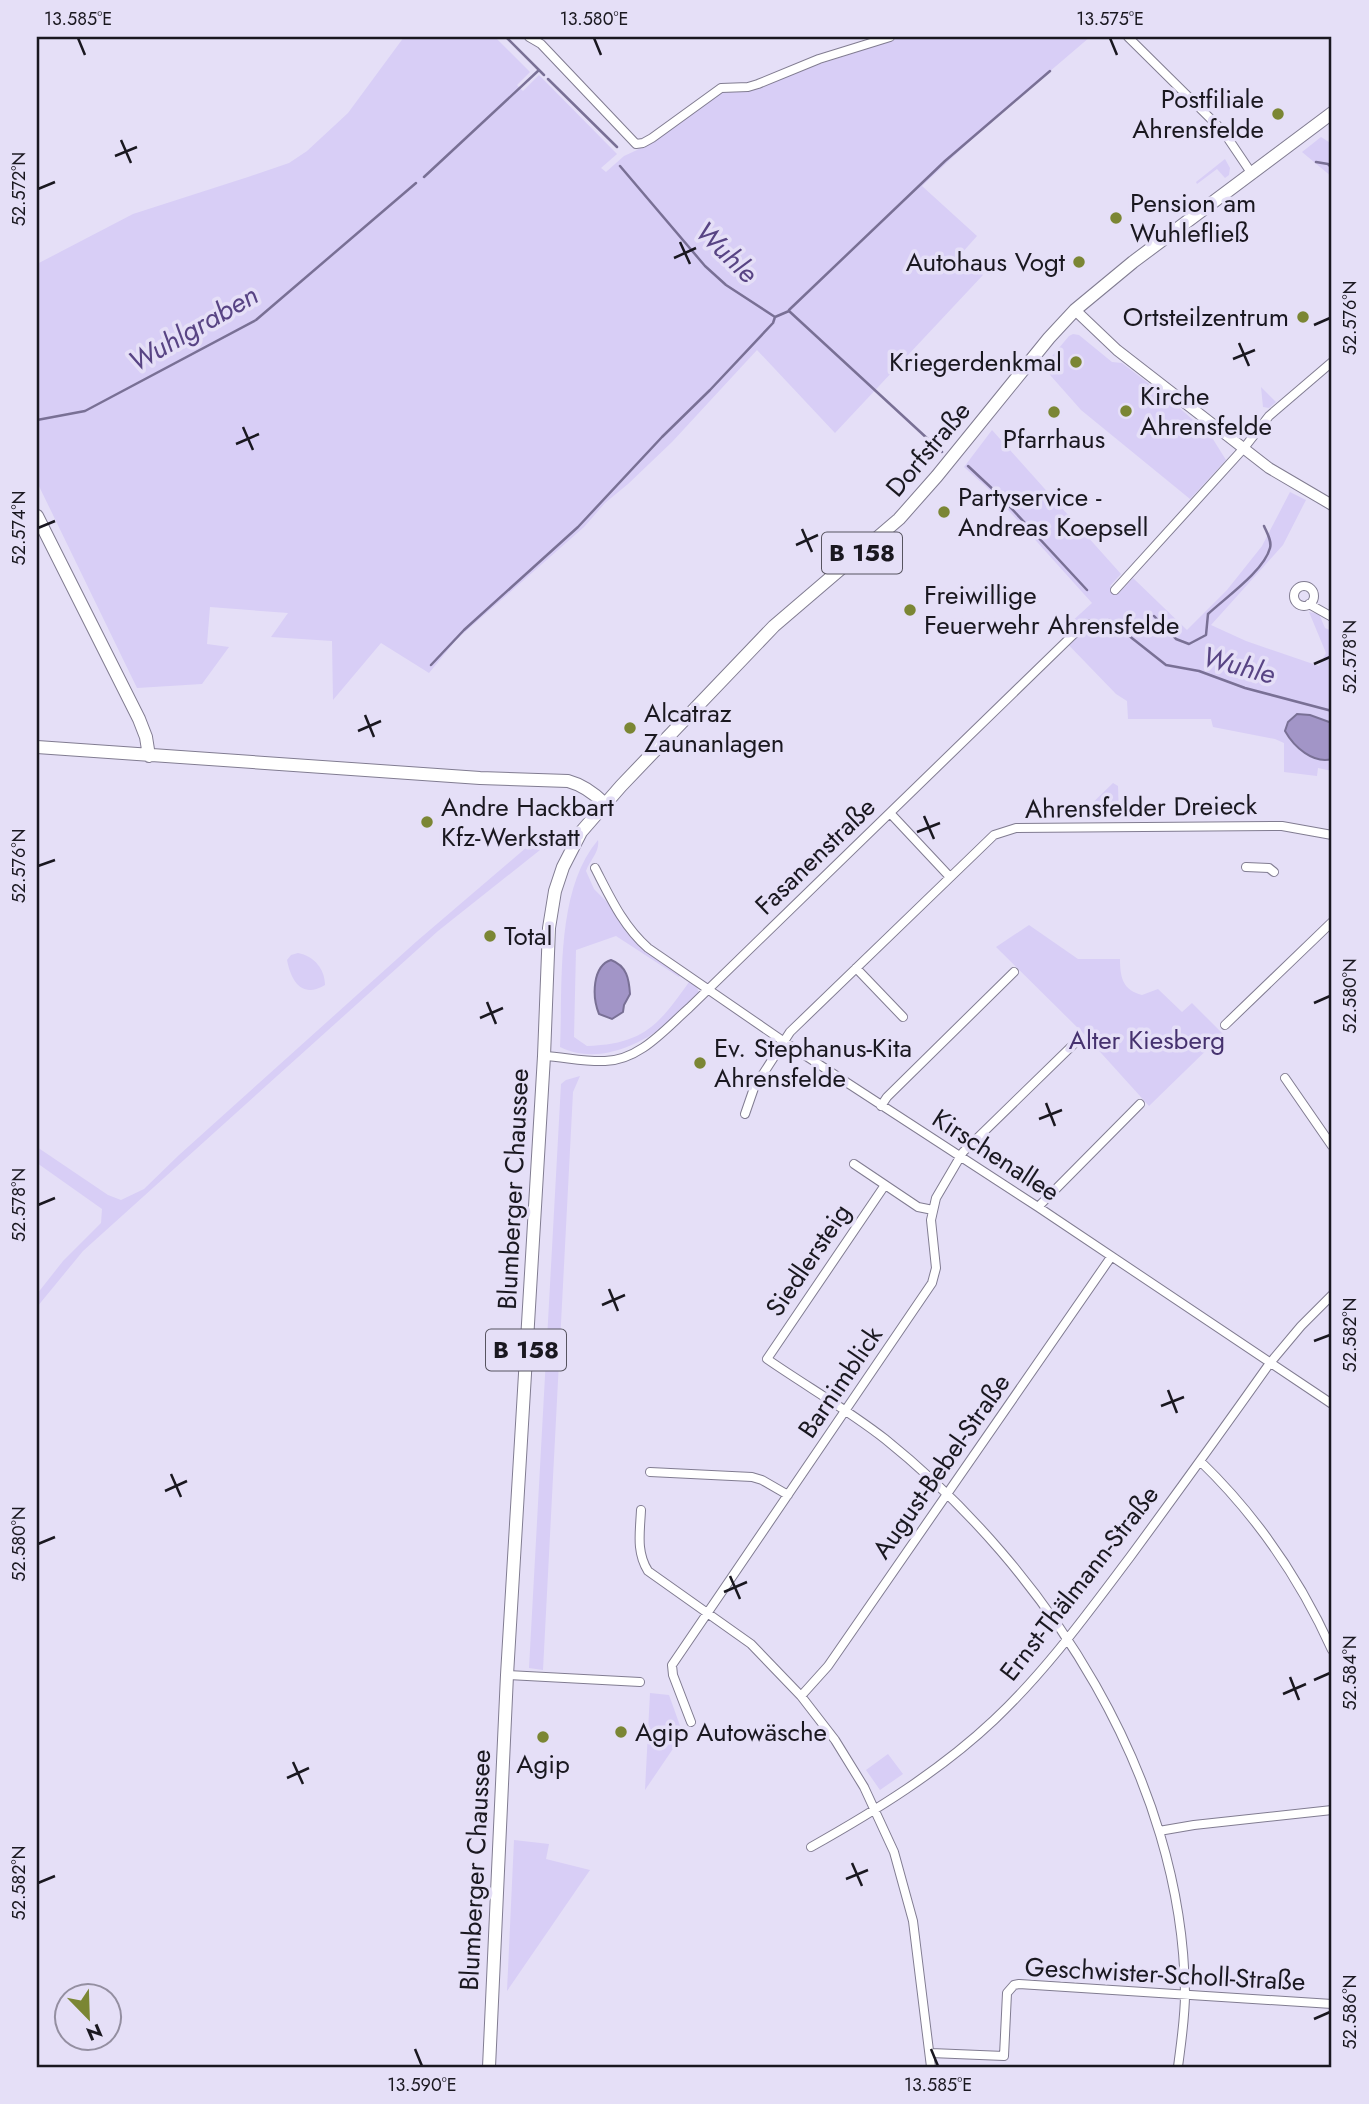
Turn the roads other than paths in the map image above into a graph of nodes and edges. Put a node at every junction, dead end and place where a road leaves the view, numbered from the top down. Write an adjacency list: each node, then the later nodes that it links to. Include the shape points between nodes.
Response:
1 (534, 37): 2 (street, via 632,141 640,143 720,88 758,84)
2 (890, 37)
3 (1128, 37): 5 (street, via 1223,131)
4 (1332, 113): 5 (main road, Dorfstraße / B 158)
5 (1252, 175): 6 (main road, Dorfstraße / B 158)
6 (1075, 310): 8 (street, via 1117,350); 17 (main road, Dorfstraße / B 158, via 899,519 767,633)
7 (1332, 362): 8 (street, via 1269,416)
8 (1244, 448): 9 (street); 11 (street)
9 (1332, 505)
10 (37, 516): 16 (main road, via 139,719)
11 (1115, 590)
12 (1310, 604): 13 (street)
13 (1332, 617)
14 (1090, 624): 18 (street, Fasanenstraße, via 1077,631)
15 (37, 747): 16 (main road)
16 (149, 756): 17 (main road, via 568,781)
17 (605, 804): 32 (main road, Blumberger Chaussee / B 158, via 581,832 555,891 549,928)
18 (890, 813): 23 (street); 27 (street, Fasanenstraße)
19 (1332, 835): 23 (street, Ahrensfelder Dreieck, via 1282,826 1016,828 994,835)
20 (1245, 867): 22 (street)
21 (595, 868): 27 (street, Kirschenallee, via 634,935)
22 (1274, 872)
23 (949, 876): 25 (street, Ahrensfelder Dreieck)
24 (1332, 922): 29 (street)
25 (856, 968): 28 (street); 31 (street, Ahrensfelder Dreieck)
26 (1014, 972): 35 (street)
27 (709, 989): 31 (street, Kirschenallee); 32 (street, Fasanenstraße, via 648,1045 630,1055 606,1061)
28 (903, 1017)
29 (1225, 1025)
30 (1079, 1039): 38 (street, Barnimblick)
31 (783, 1041): 35 (street, Kirschenallee); 36 (street, Ahrensfelder Dreieck, via 754,1088)
32 (544, 1056): 56 (main road, Blumberger Chaussee / B 158)
33 (1285, 1078): 37 (street)
34 (1140, 1104): 41 (street)
35 (881, 1106): 38 (street, Kirschenallee)
36 (745, 1114)
37 (1332, 1146)
38 (960, 1158): 41 (street, Kirschenallee); 42 (street, Barnimblick)
39 (854, 1164): 40 (street)
40 (885, 1185): 42 (street, via 918,1207); 47 (street, Siedlersteig, via 767,1359)
41 (1038, 1207): 43 (street, Kirschenallee)
42 (933, 1210): 47 (street, Barnimblick, via 936,1268 932,1283)
43 (1111, 1257): 45 (street, Kirschenallee); 51 (street, August-Bebel-Straße)
44 (1332, 1295): 45 (street, Ernst-Thälmann-Straße)
45 (1270, 1363): 46 (street, Kirschenallee); 48 (street, Ernst-Thälmann-Straße)
46 (1332, 1404)
47 (845, 1412): 50 (street, Barnimblick); 51 (street, via 884,1439)
48 (1200, 1461): 54 (street, Ernst-Thälmann-Straße); 55 (street, via 1251,1515 1299,1583)
49 (650, 1472): 50 (street, via 752,1478)
50 (788, 1495): 53 (street, Barnimblick)
51 (947, 1496): 54 (street, via 1009,1560); 58 (street, August-Bebel-Straße, via 828,1666)
52 (640, 1510): 53 (street, via 639,1549 648,1571)
53 (707, 1614): 58 (street, via 751,1644); 59 (street, Barnimblick, via 672,1665)
54 (1068, 1640): 60 (street, Ernst-Thälmann-Straße, via 993,1721); 62 (street, via 1123,1740)
55 (1332, 1650)
56 (507, 1675): 57 (street); 67 (main road, Blumberger Chaussee / B 158)
57 (640, 1682)
58 (801, 1696): 60 (street, via 835,1740)
59 (691, 1722)
60 (876, 1810): 63 (street, Ernst-Thälmann-Straße); 66 (street, via 898,1862 913,1921)
61 (1332, 1810): 62 (street)
62 (1159, 1831): 64 (street, via 1180,1931)
63 (811, 1847)
64 (1185, 1994): 65 (street, Geschwister-Scholl-Straße); 66 (street, Geschwister-Scholl-Straße, via 1014,1985 1007,1993 1004,2056); 69 (street)
65 (1332, 2004)
66 (931, 2053): 68 (street)
67 (489, 2067)
68 (932, 2067)
69 (1178, 2067)

